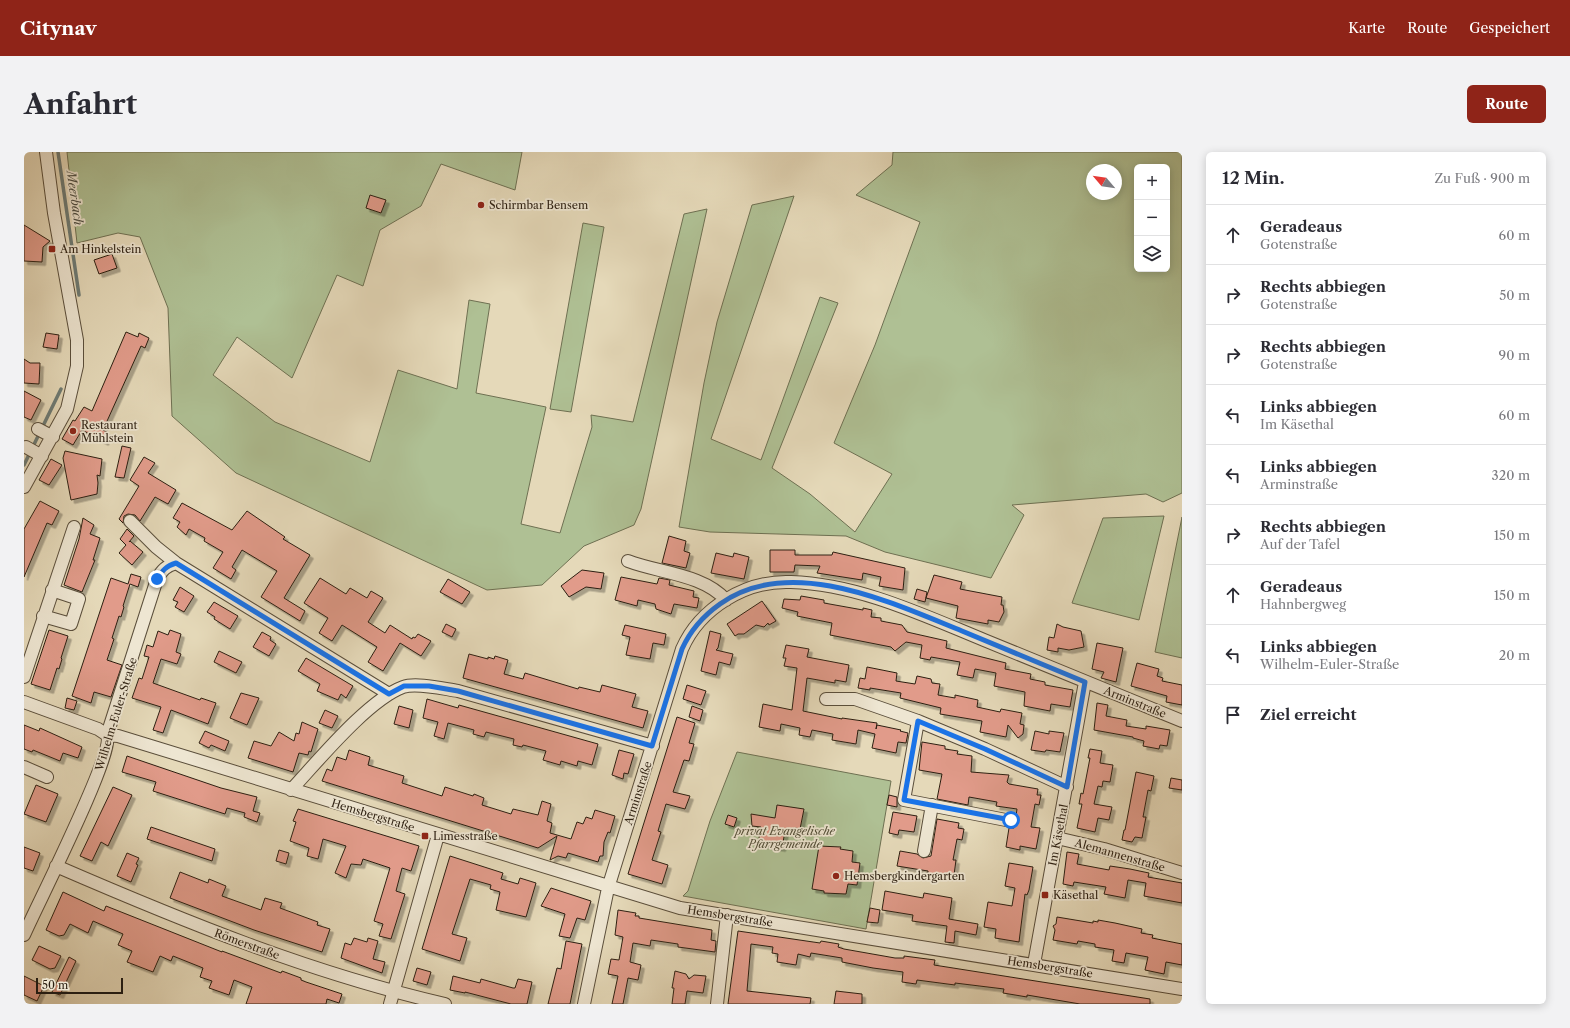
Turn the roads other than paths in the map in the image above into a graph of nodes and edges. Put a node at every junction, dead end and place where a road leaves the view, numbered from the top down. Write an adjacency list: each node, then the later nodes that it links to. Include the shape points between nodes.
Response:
1 (46, 152): 2 (street, via 54,213 77,340 77,366 67,409 46,433 34,452)
2 (24, 487)
3 (130, 521): 6 (street)
4 (74, 527): 7 (street)
5 (628, 561): 8 (street, via 715,589)
6 (176, 563): 12 (street); 17 (street, Wilhelm-Euler-Straße, via 168,565 157,579)
7 (52, 590): 9 (street); 9 (street, via 79,599 71,624)
8 (726, 600): 11 (street, Arminstraße, via 747,589 769,583 790,582 836,588 912,611); 18 (street, Arminstraße, via 707,613 688,636)
9 (43, 616): 10 (street)
10 (24, 677)
11 (1085, 682): 16 (street, Arminstraße); 21 (street, Im Käsethal)
12 (389, 694): 18 (street, via 404,686 429,686 458,691); 22 (street, via 360,718)
13 (826, 698): 15 (street, via 855,699)
14 (24, 702): 17 (street, Hemsbergstraße)
15 (918, 721): 21 (street); 23 (street, via 904,800)
16 (1182, 721)
17 (107, 735): 22 (street, Hemsbergstraße, via 118,736); 28 (street, Wilhelm-Euler-Straße, via 109,741 97,778)
18 (652, 746): 30 (street, Arminstraße)
19 (24, 768): 20 (street)
20 (48, 777)
21 (1067, 787): 26 (street, Im Käsethal)
22 (291, 790): 25 (street, Hemsbergstraße)
23 (932, 805): 24 (street); 27 (street)
24 (1011, 820)
25 (438, 835): 30 (street, Hemsbergstraße); 35 (street)
26 (1057, 838): 29 (street, Alemannenstraße, via 1104,849); 33 (street, Im Käsethal)
27 (924, 851)
28 (56, 866): 32 (street, Wilhelm-Euler-Straße); 35 (street, Römerstraße, via 203,928)
29 (1182, 873)
30 (608, 888): 31 (street, Hemsbergstraße, via 680,908); 38 (street, Arminstraße)
31 (727, 916): 33 (street, Hemsbergstraße); 39 (street)
32 (24, 935)
33 (1034, 964): 34 (street, Hemsbergstraße)
34 (1182, 989)
35 (393, 992): 36 (street); 37 (street, Römerstraße)
36 (390, 1004)
37 (445, 1004)
38 (584, 1004)
39 (717, 1004)

